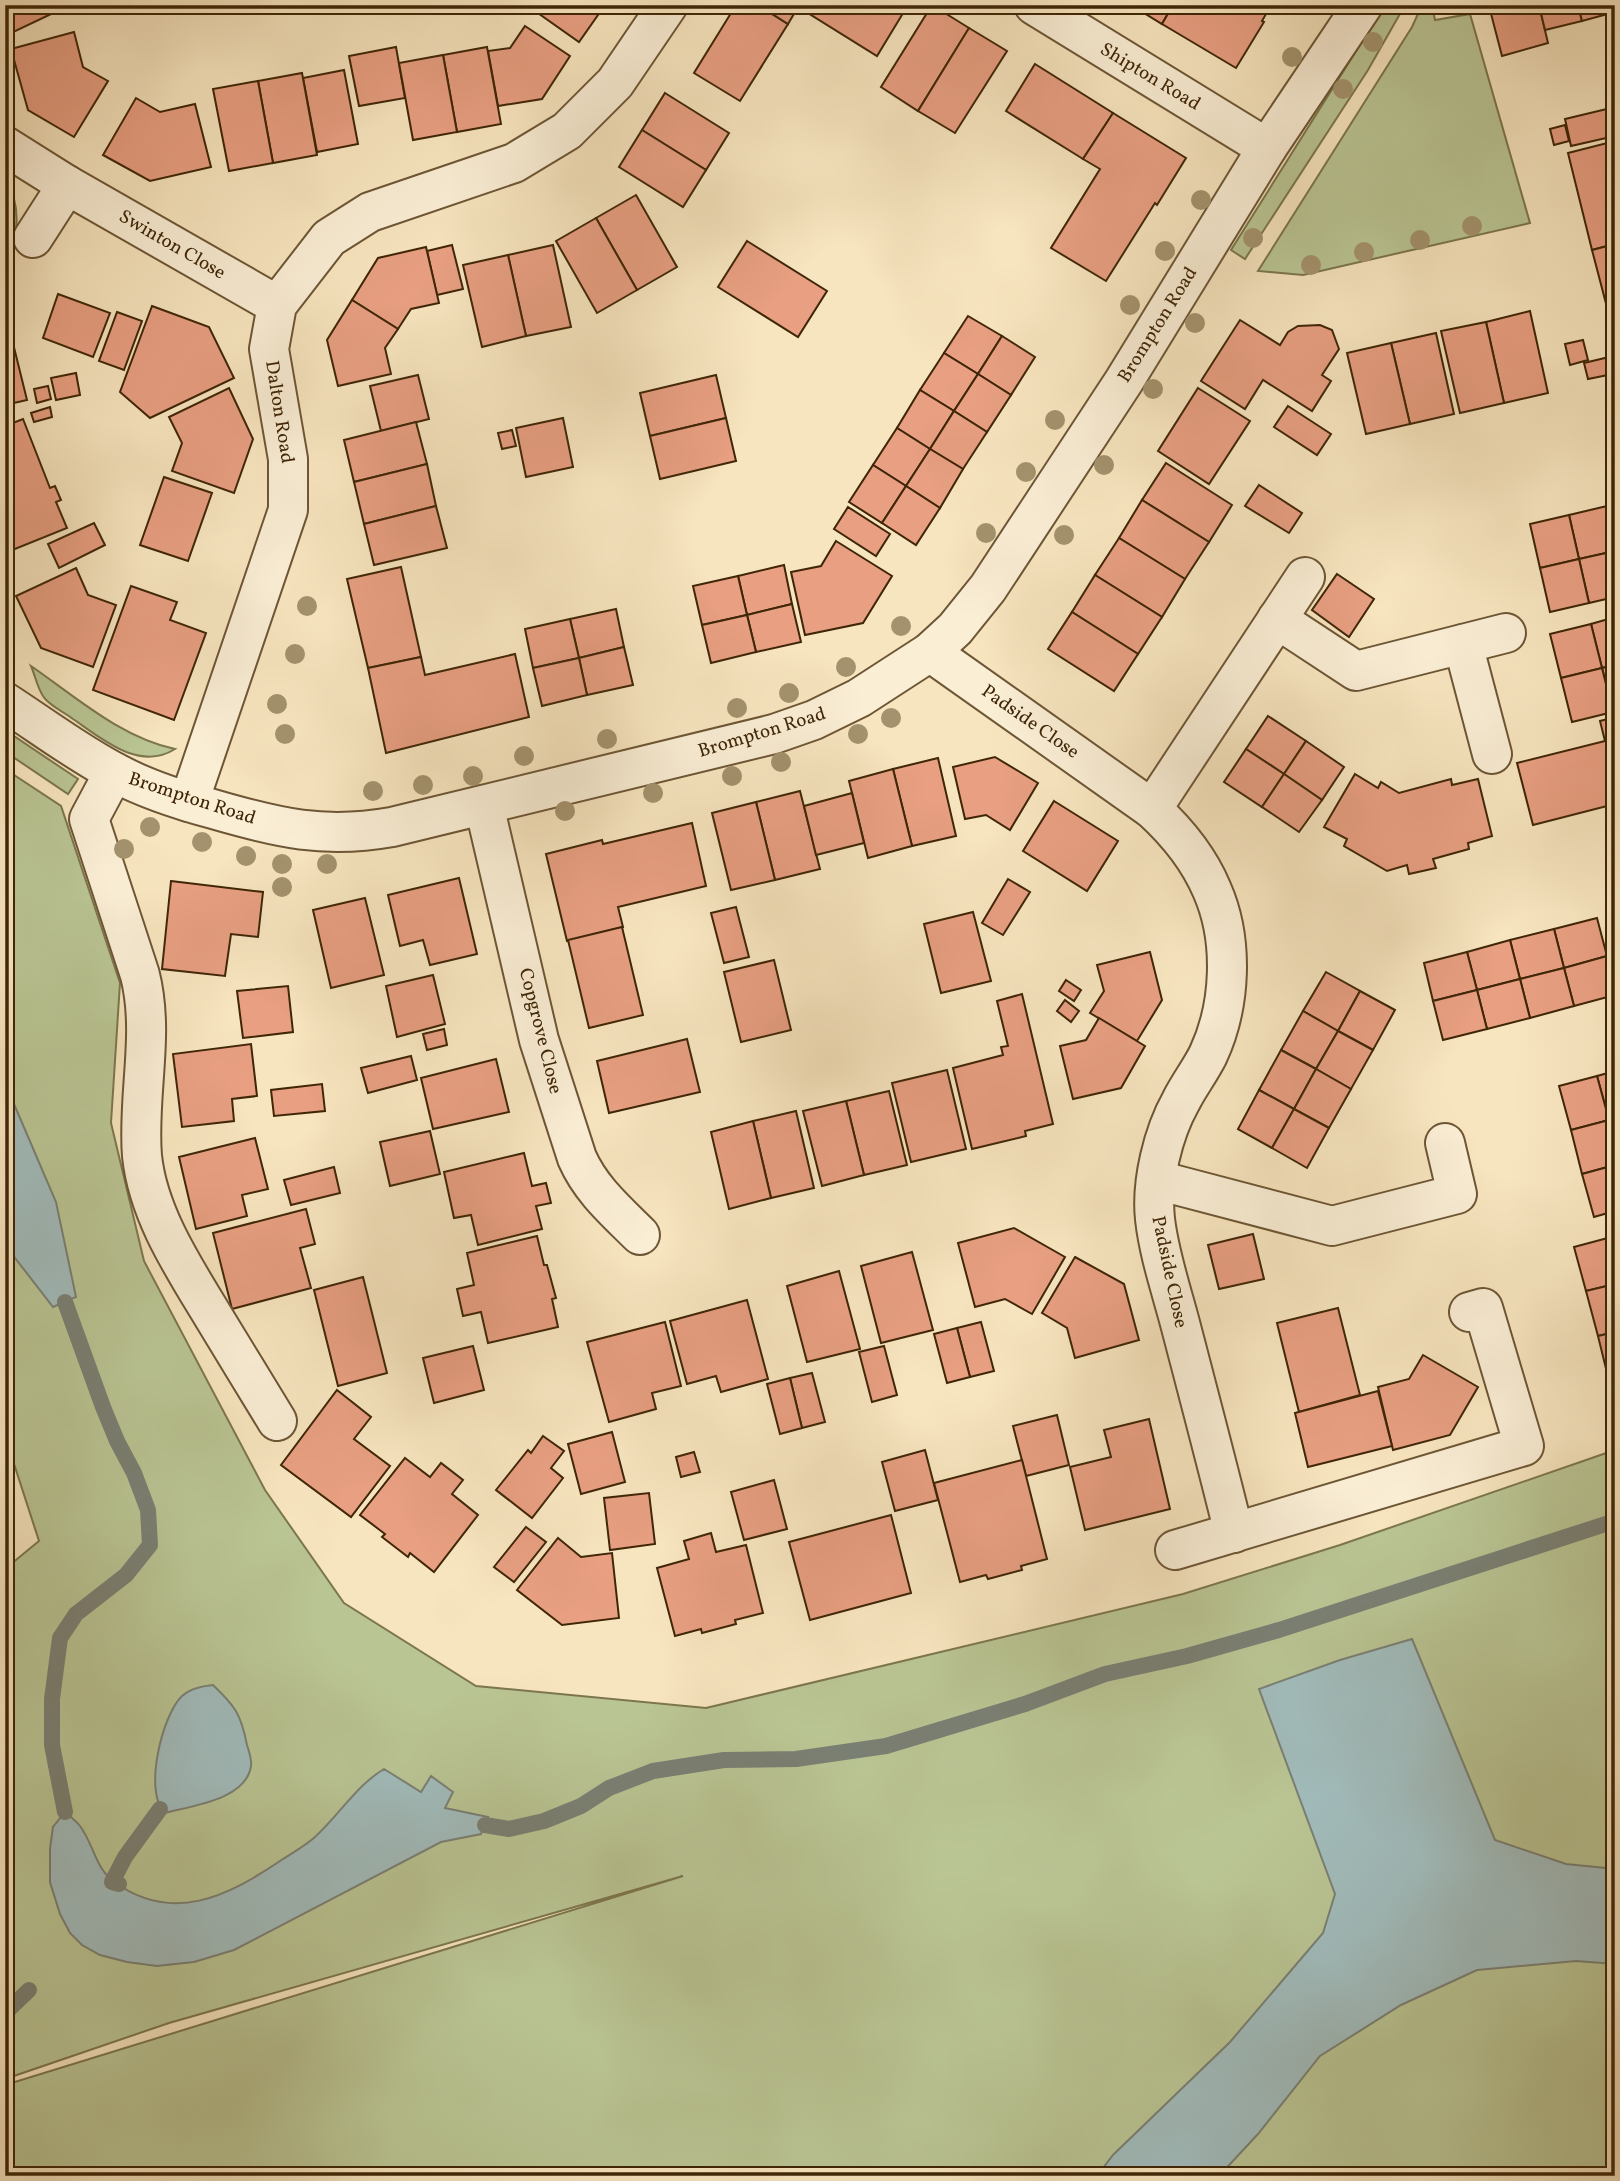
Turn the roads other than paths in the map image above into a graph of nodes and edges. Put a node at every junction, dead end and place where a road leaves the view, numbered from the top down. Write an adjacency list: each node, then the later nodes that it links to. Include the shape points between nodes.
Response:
1 (668, 5): 8 (street, Dalton Road, via 615,83 567,131 514,163 370,212 329,238)
2 (1034, 5): 5 (street, Shipton Road)
3 (1363, 5): 5 (street, Brompton Road)
4 (5, 146): 6 (street, Swinton Close)
5 (1267, 148): 13 (street, Brompton Road, via 1124,381 988,588)
6 (67, 185): 7 (street); 8 (street, Swinton Close)
7 (33, 238)
8 (277, 305): 17 (street, Dalton Road, via 269,349 288,459 288,510)
9 (1305, 577): 10 (street)
10 (1277, 619): 12 (street, via 1356,671); 19 (street)
11 (1506, 633): 12 (street)
12 (1463, 644): 15 (street)
13 (930, 652): 18 (street, Brompton Road, via 885,683 814,720 749,741); 19 (street, Padside Close)
14 (5, 702): 16 (street, Brompton Road)
15 (1492, 754)
16 (114, 772): 17 (street, Brompton Road); 24 (street, via 89,819 146,998 145,1173 171,1247)
17 (189, 802): 18 (street, Brompton Road, via 256,822 335,833 392,827)
18 (484, 805): 22 (street, Copgrove Close, via 539,1040 577,1158 595,1191)
19 (1152, 809): 21 (street, Padside Close, via 1176,834 1212,890 1227,976 1215,1035 1173,1116)
20 (1445, 1143): 21 (street, via 1457,1194 1332,1226)
21 (1157, 1180): 25 (street, Padside Close, via 1158,1236)
22 (640, 1235)
23 (1469, 1312): 25 (street, via 1483,1308 1524,1446)
24 (277, 1421)
25 (1234, 1533): 26 (street)
26 (1175, 1550)

